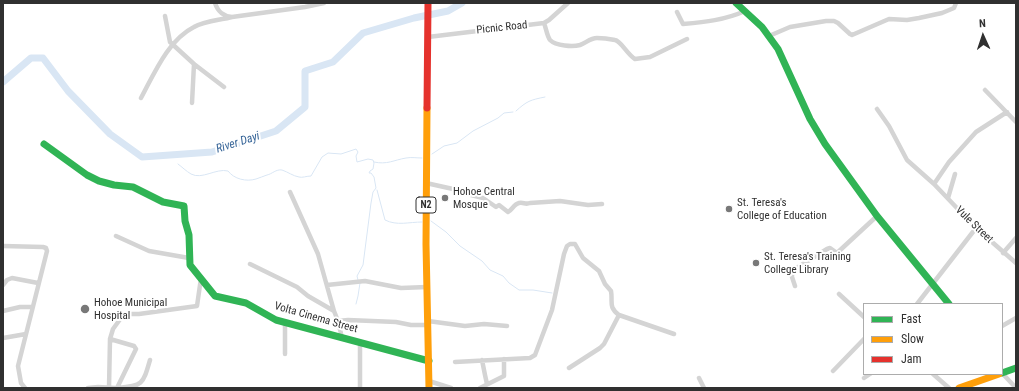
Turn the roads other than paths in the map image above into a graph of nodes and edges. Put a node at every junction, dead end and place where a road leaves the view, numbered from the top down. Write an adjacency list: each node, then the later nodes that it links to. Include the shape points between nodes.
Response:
1 (215, 3): 10 (street, via 221,13)
2 (324, 3): 10 (street, via 305,8)
3 (568, 3): 11 (street)
4 (736, 3): 8 (main road)
5 (956, 3): 12 (street, via 954,8 942,13 907,20 888,19 852,35 838,23 826,21 790,27)
6 (428, 4): 13 (main road, N2)
7 (677, 12): 8 (street, via 683,24 711,22)
8 (745, 12): 12 (main road)
9 (165, 16): 15 (street, via 169,40)
10 (232, 17): 15 (street, via 194,26)
11 (544, 23): 13 (street, Picnic Road); 14 (street, via 550,39 555,43 574,46 597,38 617,40 635,59 650,58)
12 (769, 36): 31 (main road, via 778,49 810,119 825,144)
13 (428, 37): 26 (main road, N2)
14 (687, 39)
15 (173, 45): 16 (street); 19 (street, via 161,61)
16 (194, 64): 17 (street); 20 (street)
17 (224, 87)
18 (985, 90): 22 (street)
19 (141, 98)
20 (192, 103)
21 (877, 109): 27 (street, Vule Street, via 907,160)
22 (1007, 112): 23 (street); 27 (street, via 976,132 949,162)
23 (1016, 122)
24 (44, 144): 37 (main road, Volta Cinema Street, via 98,181 133,187 163,202 184,206 189,235)
25 (955, 174): 29 (street)
26 (426, 183): 30 (street, via 483,198 508,212 520,203 560,201); 46 (main road, N2)
27 (934, 184): 29 (street, Vule Street)
28 (290, 192): 44 (street, via 318,254)
29 (948, 198): 32 (street, Vule Street)
30 (602, 204)
31 (877, 216): 43 (main road); 45 (street, via 838,253 827,249 792,271)
32 (976, 228): 36 (street, Vule Street); 43 (street)
33 (116, 236): 37 (street, via 149,251)
34 (1016, 238): 36 (street)
35 (3, 246): 41 (street, via 46,248)
36 (1004, 253): 38 (street, Vule Street)
37 (189, 258): 40 (main road, Volta Cinema Street, via 191,267)
38 (1016, 263)
39 (250, 264): 52 (street, via 297,287)
40 (201, 278): 57 (main road, Volta Cinema Street, via 215,296 246,303 269,317); 65 (street, via 197,306 125,316 116,323)
41 (38, 283): 42 (street, via 12,278); 50 (street)
42 (3, 284)
43 (933, 284): 48 (street); 49 (main road)
44 (327, 285): 46 (street, via 365,281 401,288); 52 (street)
45 (795, 286)
46 (427, 287): 58 (main road, N2)
47 (839, 294): 54 (street)
48 (919, 303)
49 (948, 303)
50 (32, 307): 51 (street); 61 (street)
51 (3, 311)
52 (334, 311): 56 (street)
53 (619, 315): 62 (street); 69 (street, via 612,308 612,291 605,284 599,271 583,258 575,244 570,244 564,254 551,315 535,355 530,358); 74 (street, via 604,344)
54 (863, 316)
55 (1016, 318): 59 (street)
56 (338, 321): 58 (street, via 396,322 411,325); 64 (street)
57 (285, 322): 64 (main road, Volta Cinema Street); 68 (street)
58 (428, 323): 60 (street); 72 (main road, N2)
59 (1003, 325)
60 (507, 326)
61 (26, 334): 63 (street); 86 (street, via 18,366 21,383)
62 (674, 334)
63 (3, 338)
64 (342, 338): 67 (main road, Volta Cinema Street)
65 (110, 339): 88 (street); 89 (street, via 134,346 136,349)
66 (863, 340): 76 (street)
67 (360, 343): 72 (main road, Volta Cinema Street); 90 (street)
68 (285, 354)
69 (504, 359): 71 (street); 85 (street, via 504,376)
70 (150, 360): 89 (street, via 146,375 139,385)
71 (482, 360): 73 (street); 85 (street)
72 (429, 361): 84 (main road, N2)
73 (455, 362)
74 (569, 368)
75 (1016, 368): 77 (main road)
76 (833, 371)
77 (1003, 372)
78 (1003, 373): 96 (street)
79 (868, 375): 83 (street)
80 (935, 375): 94 (street)
81 (994, 375): 95 (main road)
82 (699, 378): 93 (street)
83 (864, 378)
84 (429, 384): 91 (street)
85 (488, 384): 92 (street)
86 (25, 388)
87 (88, 388): 88 (street)
88 (109, 388): 89 (street)
89 (117, 388)
90 (360, 388)
91 (451, 388)
92 (480, 388)
93 (704, 388)
94 (949, 388)
95 (959, 388)
96 (1016, 388)

